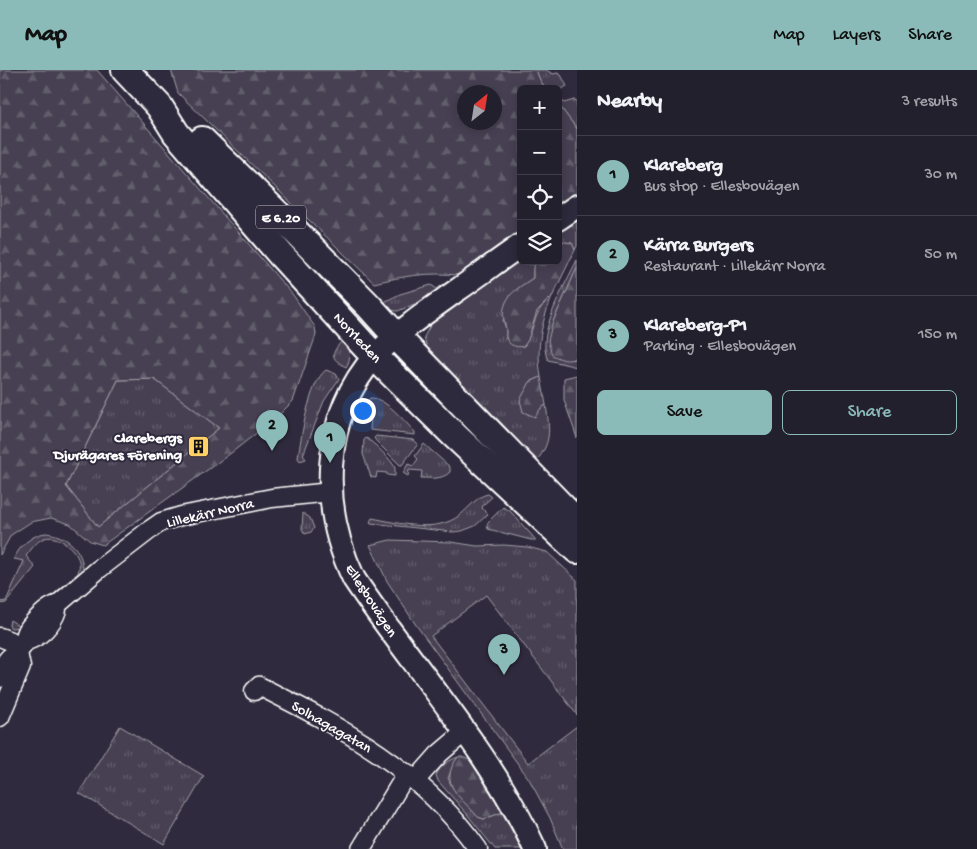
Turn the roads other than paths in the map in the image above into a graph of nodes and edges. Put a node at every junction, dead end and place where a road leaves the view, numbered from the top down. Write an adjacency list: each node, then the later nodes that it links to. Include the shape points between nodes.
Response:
1 (125, 70): 2 (highway, Norrleden / E 6.20)
2 (158, 106): 6 (highway, Norrleden / E 6.20, via 188,127); 7 (highway, Norrleden / E 6.20, via 176,133 236,204)
3 (577, 206): 4 (main road)
4 (562, 216)
5 (517, 248): 6 (main road, Ellesbovägen)
6 (396, 336): 7 (main road, Ellesbovägen); 9 (highway, Norrleden / E 6.20)
7 (375, 357): 8 (main road, Ellesbovägen, via 353,390 336,431 330,463); 10 (highway, Norrleden / E 6.20)
8 (330, 492): 12 (street, Lillekärr Norra, via 272,498 162,522 57,605 57,612 41,634); 16 (main road, Ellesbovägen, via 336,532 354,580)
9 (577, 522)
10 (577, 550)
11 (0, 637): 12 (street)
12 (22, 647): 13 (street, Lillekärr Norra, via 6,661); 15 (street, via 21,667)
13 (0, 678)
14 (254, 691): 17 (street, Solhagagatan, via 259,686 317,715)
15 (0, 717)
16 (466, 731): 17 (street); 20 (main road, Ellesbovägen, via 505,792)
17 (411, 776): 18 (street); 19 (street, Solhagagatan, via 464,829)
18 (361, 849)
19 (478, 849)
20 (535, 849)

